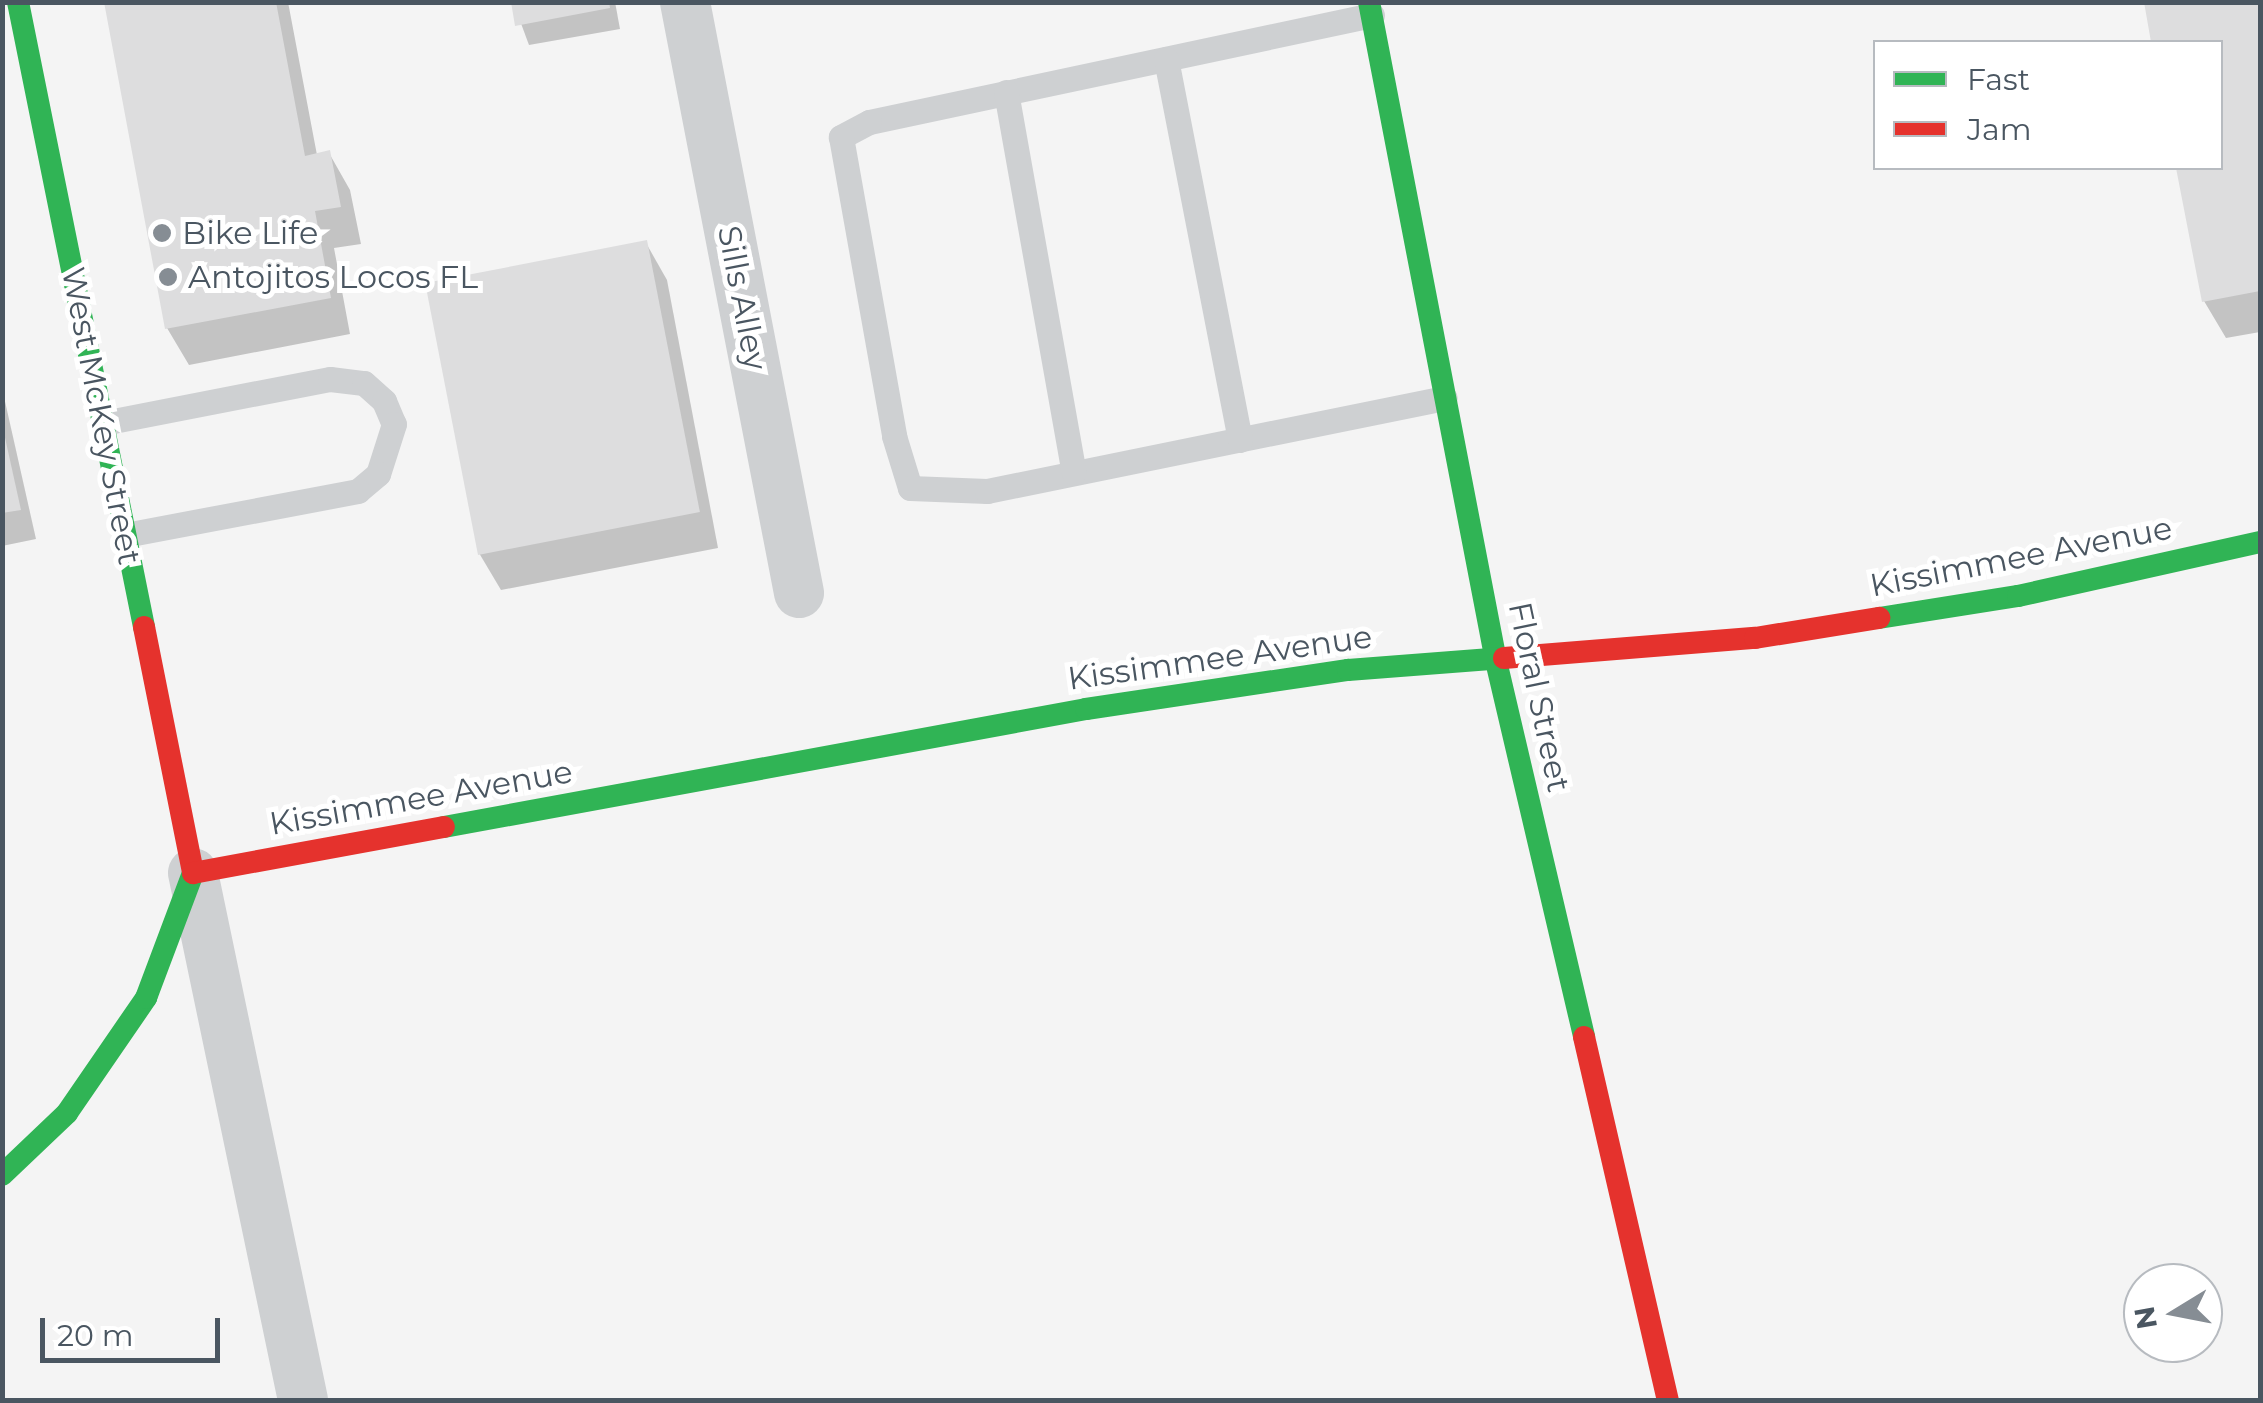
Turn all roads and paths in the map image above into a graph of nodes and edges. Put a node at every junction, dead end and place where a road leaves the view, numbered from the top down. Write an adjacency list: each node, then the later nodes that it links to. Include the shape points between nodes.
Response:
1 (18, 2): 7 (street, West McKey Street)
2 (686, 2): 12 (street, Sills Alley)
3 (1370, 9): 4 (lane); 6 (street, Floral Street)
4 (1166, 58): 5 (lane); 8 (lane)
5 (1006, 92): 9 (lane); 9 (lane, via 868,122 841,138 894,436 910,488 986,490)
6 (1445, 398): 8 (lane); 13 (street, Floral Street)
7 (103, 423): 10 (street, West McKey Street); 10 (lane, via 330,379 364,384 384,401 394,424 378,474 358,491)
8 (1240, 440): 9 (lane)
9 (1074, 472)
10 (125, 536): 14 (street, West McKey Street)
11 (2260, 542): 13 (street, Kissimmee Avenue, via 2018,596 1756,638)
12 (799, 593)
13 (1496, 661): 14 (street, Kissimmee Avenue, via 1348,670); 17 (street, Floral Street)
14 (188, 852): 15 (street, via 146,998 67,1112); 16 (street, West McKey Street)
15 (2, 1175)
16 (303, 1400)
17 (1668, 1400)

